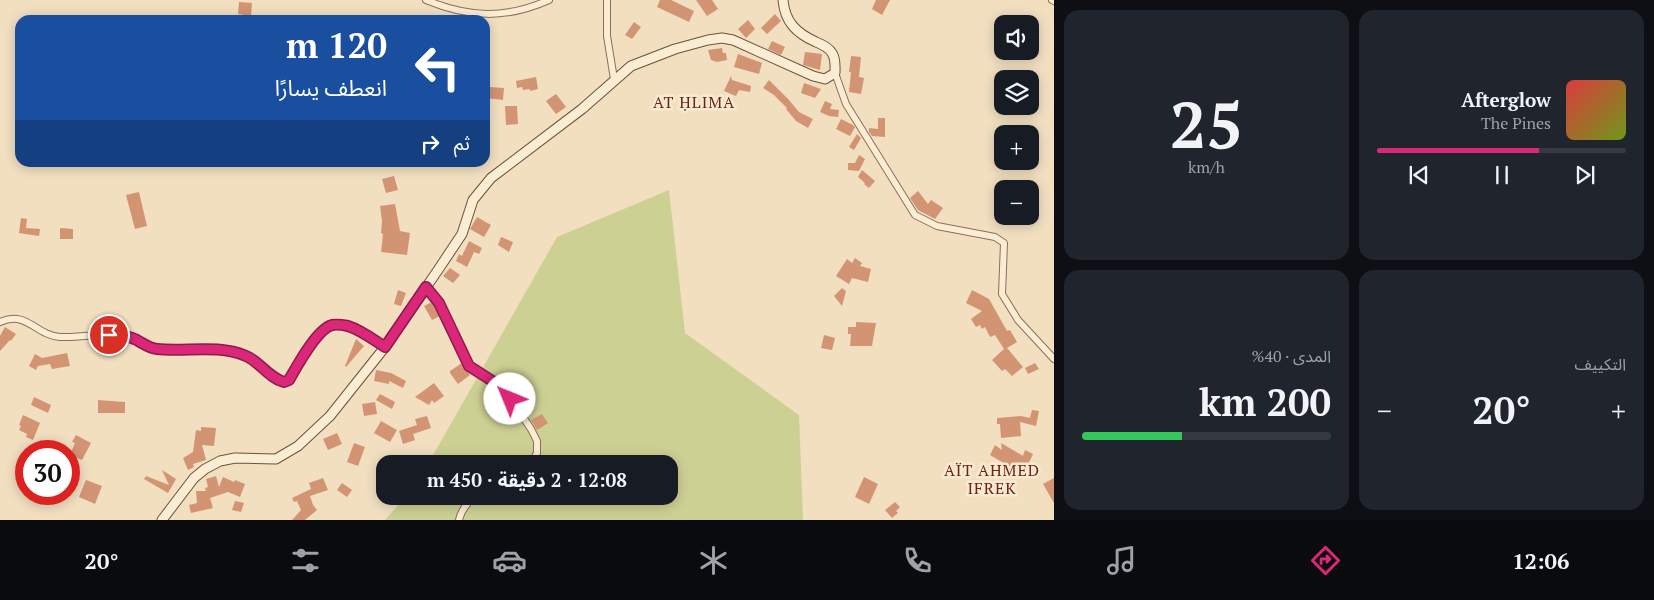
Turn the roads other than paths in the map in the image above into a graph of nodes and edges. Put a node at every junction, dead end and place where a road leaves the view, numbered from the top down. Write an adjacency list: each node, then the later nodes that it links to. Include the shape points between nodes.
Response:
1 (426, 0): 2 (street, via 470,14 500,14)
2 (549, 0)
3 (607, 0): 6 (street, via 607,36)
4 (783, 0): 5 (street, via 791,25 803,36 832,52)
5 (835, 73): 6 (street, via 825,79 813,76 722,38 675,49 631,66); 10 (street, via 846,104 915,215 937,226 995,237 1004,244 1002,294 1018,320)
6 (614, 79): 7 (street, via 582,109 491,178 473,200 462,234)
7 (426, 287): 9 (street); 11 (street, via 439,303 469,366 494,382 531,429 537,441)
8 (0, 322): 9 (street, via 19,319 46,334 69,338 122,335 156,349 211,348 228,351 257,362 284,382 289,380 323,330 331,325 348,326)
9 (385, 347): 13 (street, via 330,416 298,446 276,459 220,461 194,478)
10 (1054, 359)
11 (536, 455)
12 (466, 505): 14 (street)
13 (162, 520)
14 (459, 520)

